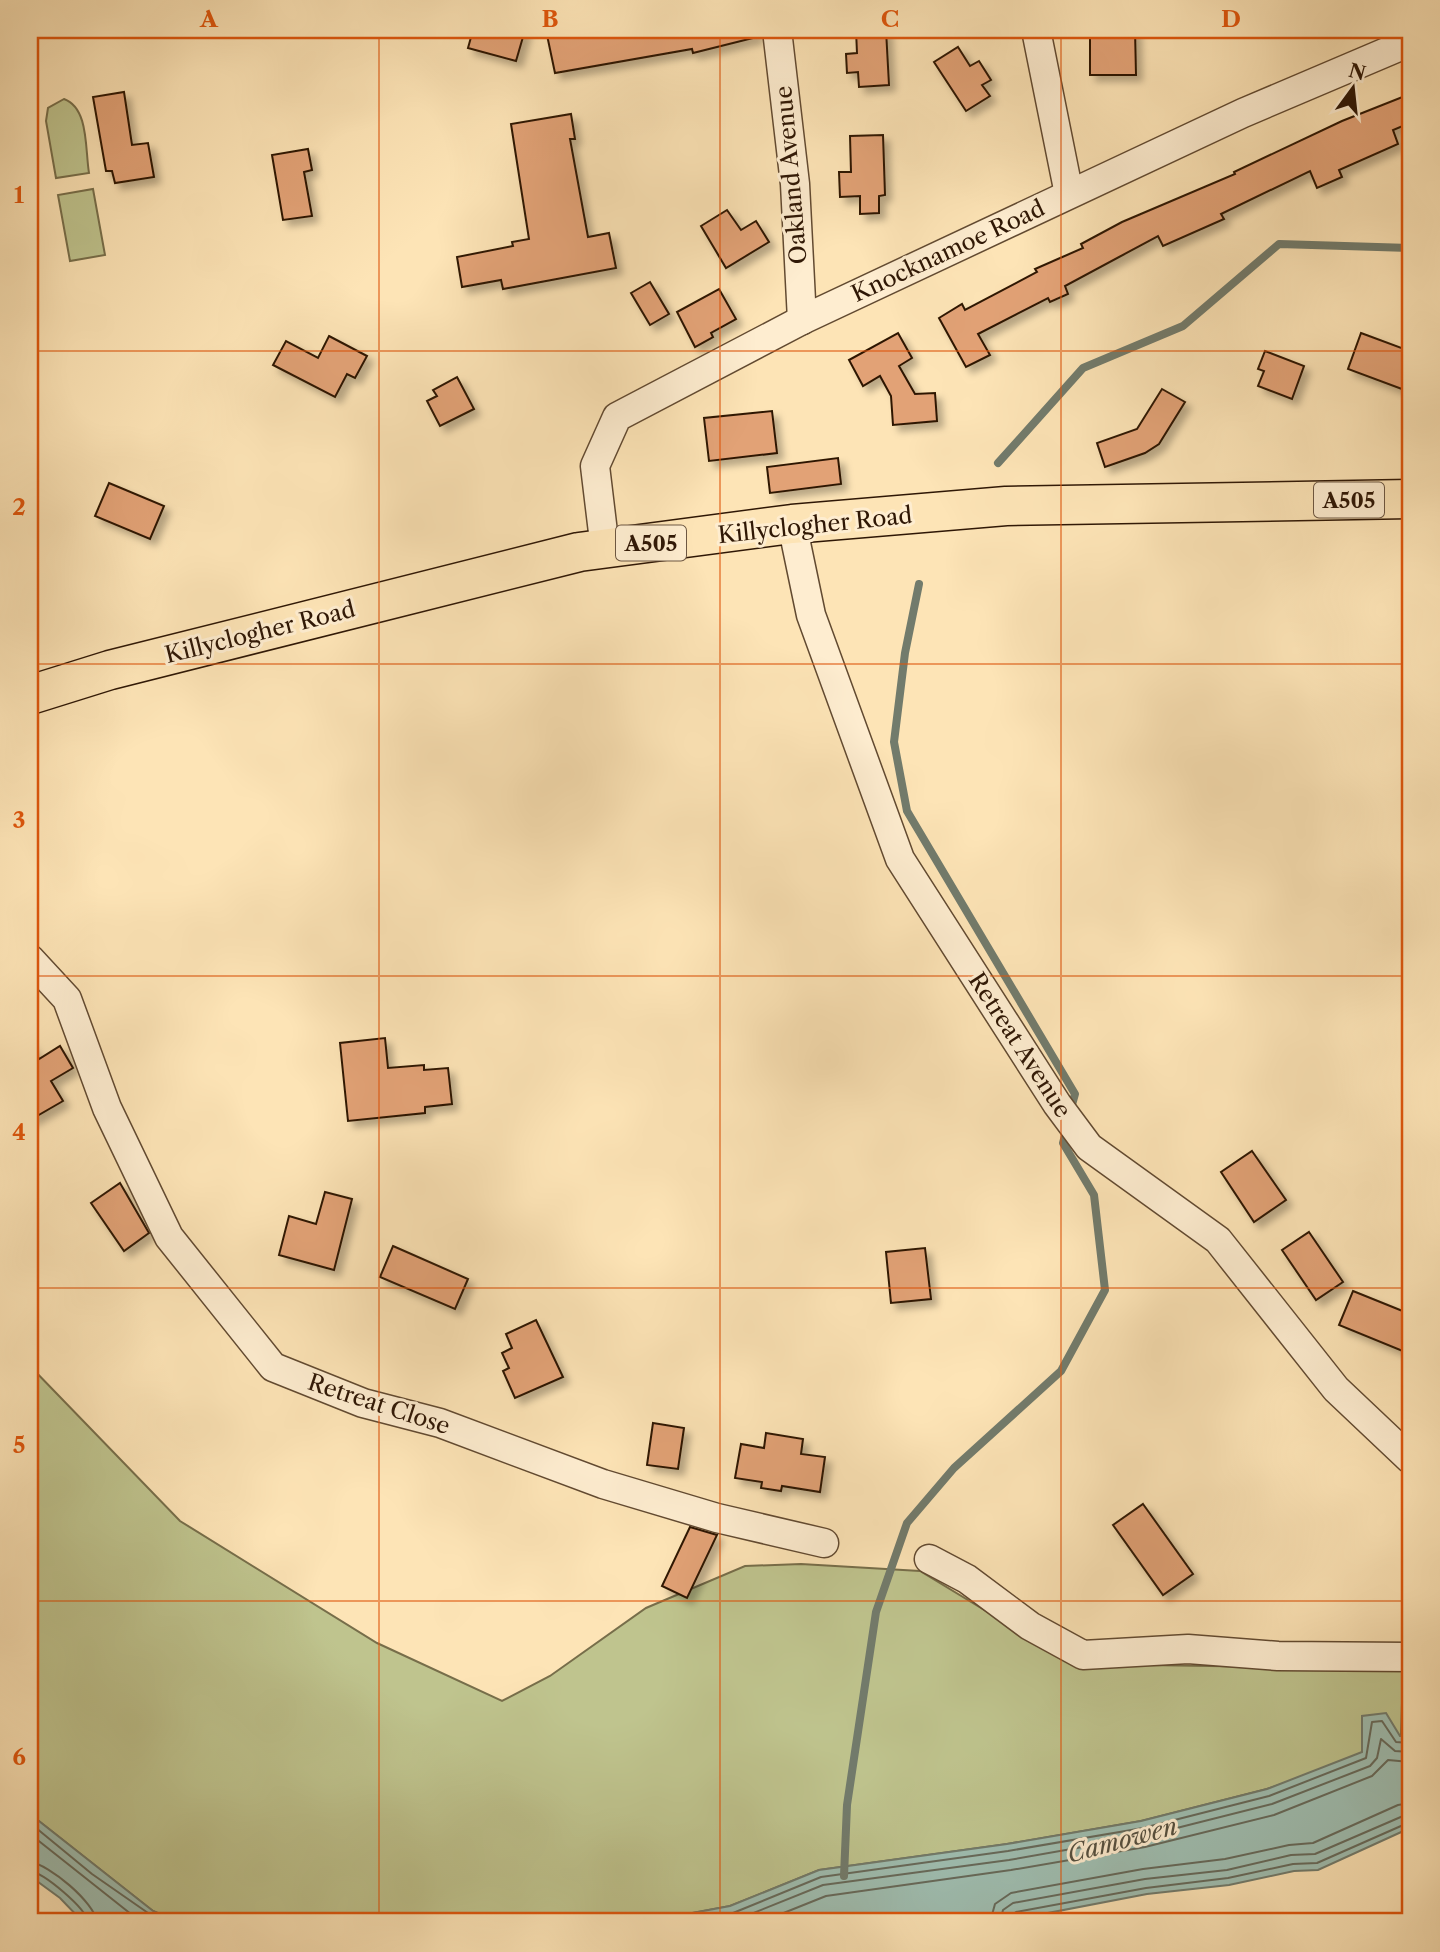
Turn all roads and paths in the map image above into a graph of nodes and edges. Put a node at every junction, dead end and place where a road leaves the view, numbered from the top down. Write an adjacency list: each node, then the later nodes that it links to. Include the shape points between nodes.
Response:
1 (777, 30): 5 (street, Oakland Avenue, via 795,184)
2 (1036, 30): 4 (street)
3 (1410, 42): 4 (street, Knocknamoe Road)
4 (1069, 194): 5 (street, Knocknamoe Road)
5 (802, 320): 8 (street, Knocknamoe Road, via 617,417 596,466)
6 (1410, 499): 7 (highway, Killyclogher Road / A505, via 1006,506)
7 (792, 524): 8 (highway, Killyclogher Road / A505); 11 (street, Retreat Avenue, via 811,615 900,859 1056,1104 1089,1147 1218,1240 1336,1389)
8 (606, 550): 9 (highway, Killyclogher Road / A505, via 579,552 110,670)
9 (30, 695)
10 (30, 959): 12 (street, Retreat Close, via 67,999 107,1108 169,1237 273,1367 363,1403 440,1423 603,1484)
11 (1410, 1459)
12 (824, 1543)
13 (929, 1559): 14 (street, via 1083,1655 1188,1649 1304,1657)
14 (1410, 1657)

